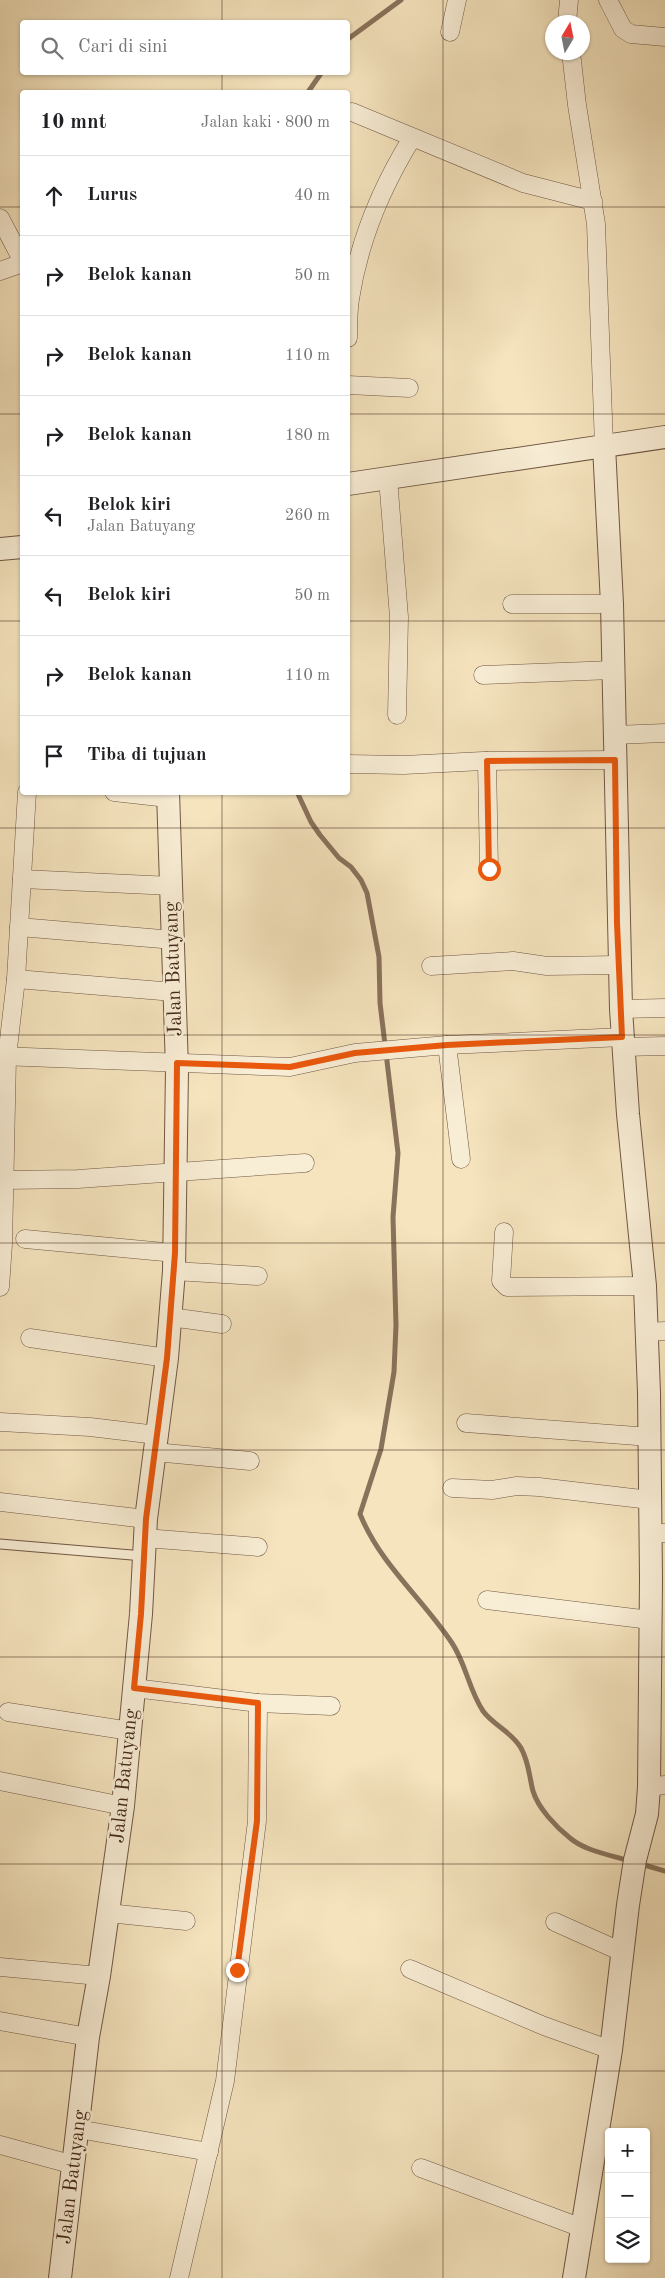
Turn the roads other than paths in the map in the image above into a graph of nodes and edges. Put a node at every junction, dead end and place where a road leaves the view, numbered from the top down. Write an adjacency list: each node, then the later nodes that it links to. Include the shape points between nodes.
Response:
1 (457, 0): 5 (street)
2 (569, 0): 4 (street)
3 (608, 0): 6 (street, via 627,32)
4 (568, 15)
5 (450, 32)
6 (665, 37)
7 (572, 60): 10 (street)
8 (352, 112): 9 (street)
9 (412, 138): 10 (street, via 523,182); 13 (street, via 375,205 359,254)
10 (593, 200): 17 (street, via 598,248)
11 (0, 218): 12 (street, via 20,258 17,265)
12 (0, 271)
13 (350, 301)
14 (350, 385): 15 (street)
15 (409, 388)
16 (665, 436): 17 (street)
17 (604, 446): 18 (street); 23 (street)
18 (388, 478): 19 (street); 26 (street, via 400,617)
19 (350, 484)
20 (20, 547): 21 (street)
21 (0, 549)
22 (512, 604): 23 (street)
23 (612, 604): 24 (street)
24 (613, 670): 25 (street); 28 (street)
25 (483, 674)
26 (397, 715)
27 (665, 733): 28 (street)
28 (614, 735): 29 (street)
29 (615, 760): 30 (street); 39 (street)
30 (487, 761): 31 (street, via 404,766); 34 (street)
31 (350, 764)
32 (27, 795): 35 (street)
33 (168, 795): 36 (street, Jalan Batuyang)
34 (489, 869)
35 (22, 879): 36 (street); 37 (street)
36 (172, 886): 38 (street, Jalan Batuyang)
37 (18, 926): 38 (street); 41 (street)
38 (174, 940): 42 (street, Jalan Batuyang)
39 (620, 964): 40 (street, via 547,966 513,961); 44 (street)
40 (431, 966)
41 (16, 979): 42 (street); 48 (street)
42 (174, 992): 49 (street, Jalan Batuyang)
43 (665, 1008): 44 (street)
44 (620, 1009): 45 (street)
45 (623, 1042): 46 (street); 47 (street); 58 (street)
46 (447, 1045): 49 (street, via 337,1056 290,1067); 50 (street)
47 (665, 1046)
48 (4, 1057): 49 (street); 53 (street)
49 (177, 1063): 52 (street, Jalan Batuyang)
50 (462, 1159)
51 (305, 1163): 52 (street)
52 (176, 1174): 53 (street); 56 (street, Jalan Batuyang)
53 (5, 1180): 59 (street)
54 (504, 1232): 58 (street, via 502,1281 507,1287)
55 (24, 1239): 56 (street)
56 (174, 1262): 57 (street); 60 (street, Jalan Batuyang)
57 (258, 1276)
58 (645, 1286): 62 (street)
59 (0, 1287)
60 (170, 1317): 61 (street); 64 (street, Jalan Batuyang)
61 (222, 1324)
62 (656, 1331): 67 (street)
63 (30, 1338): 64 (street)
64 (167, 1358): 68 (street, Jalan Batuyang)
65 (0, 1422): 68 (street, via 90,1427)
66 (466, 1423): 67 (street)
67 (650, 1437): 71 (street)
68 (156, 1443): 69 (street); 74 (street, Jalan Batuyang)
69 (250, 1461)
70 (452, 1488): 71 (street, via 539,1487)
71 (650, 1500): 73 (street)
72 (0, 1502): 74 (street)
73 (657, 1534): 77 (street)
74 (145, 1538): 75 (lane); 76 (street); 80 (street, Jalan Batuyang)
75 (0, 1544)
76 (258, 1547)
77 (658, 1579): 79 (street)
78 (487, 1600): 79 (street)
79 (655, 1631): 84 (street)
80 (134, 1688): 81 (street); 85 (street, Jalan Batuyang)
81 (258, 1703): 82 (street); 101 (street, via 257,1821 225,2081)
82 (331, 1706)
83 (8, 1712): 85 (street)
84 (657, 1713): 87 (street)
85 (130, 1731): 88 (street, Jalan Batuyang)
86 (0, 1780): 88 (street)
87 (657, 1786): 92 (street, via 635,1860)
88 (123, 1806): 89 (street, Jalan Batuyang)
89 (108, 1913): 90 (street); 95 (street, Jalan Batuyang)
90 (186, 1921)
91 (555, 1922): 92 (street)
92 (622, 1952): 98 (street)
93 (0, 1967): 95 (street)
94 (410, 1970): 98 (street)
95 (99, 1976): 97 (street, Jalan Batuyang)
96 (0, 2021): 97 (street)
97 (88, 2037): 99 (street, Jalan Batuyang)
98 (611, 2050): 104 (street)
99 (78, 2129): 101 (street); 102 (street, Jalan Batuyang)
100 (0, 2145): 102 (street)
101 (209, 2152): 106 (street)
102 (74, 2165): 105 (street, Jalan Batuyang)
103 (420, 2168): 104 (street)
104 (582, 2228): 107 (street)
105 (60, 2278)
106 (179, 2278)
107 (574, 2278)

